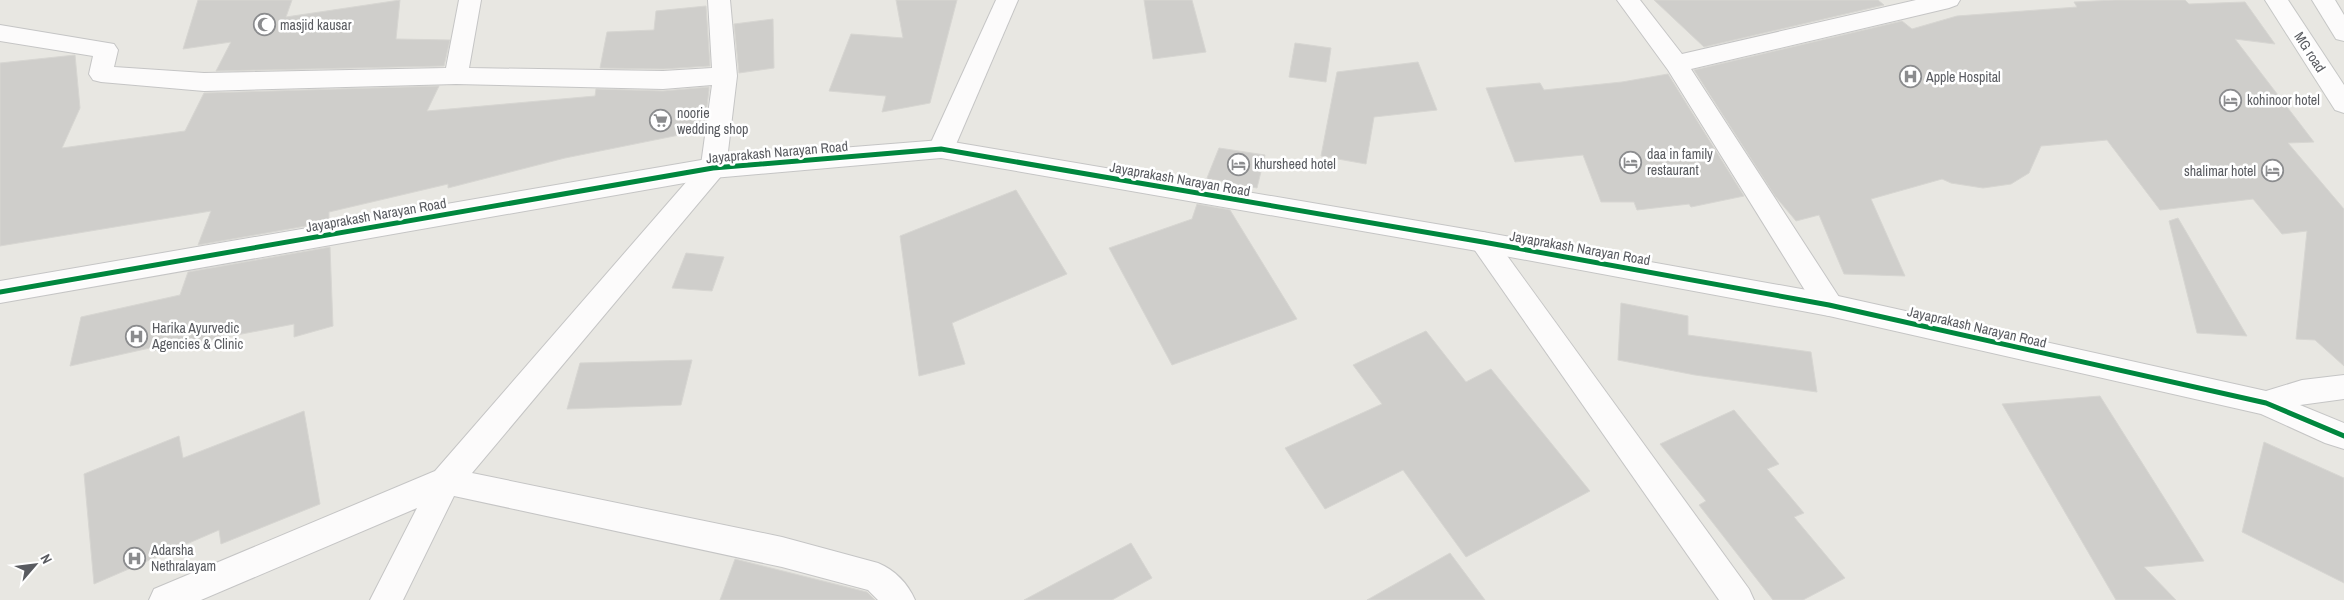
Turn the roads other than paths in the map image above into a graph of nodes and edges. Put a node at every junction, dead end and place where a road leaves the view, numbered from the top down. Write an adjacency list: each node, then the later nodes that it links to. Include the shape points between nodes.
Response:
1 (470, 0): 11 (street)
2 (719, 0): 12 (street)
3 (1007, 0): 14 (street)
4 (1628, 0): 10 (street)
5 (1949, 0): 10 (street)
6 (2276, 0): 13 (street, MG road)
7 (2323, 0): 8 (street)
8 (2344, 33)
9 (2, 38): 11 (street, via 106,50 101,74 204,82)
10 (1676, 64): 18 (street)
11 (456, 76): 12 (street, via 663,80)
12 (725, 76): 15 (street)
13 (2344, 104)
14 (941, 149): 15 (street, Jayaprakash Narayan Road); 16 (street, Jayaprakash Narayan Road)
15 (713, 168): 17 (street, Jayaprakash Narayan Road); 22 (street)
16 (1483, 242): 18 (street, Jayaprakash Narayan Road); 26 (street)
17 (0, 292)
18 (1828, 305): 20 (street, Jayaprakash Narayan Road)
19 (2344, 388): 20 (street, Jayaprakash Narayan Road, via 2302,392)
20 (2266, 403): 21 (street, Jayaprakash Narayan Road)
21 (2344, 436)
22 (446, 481): 23 (street); 24 (street); 25 (street, via 782,552 878,578)
23 (165, 600)
24 (386, 600)
25 (899, 600)
26 (1738, 600)

